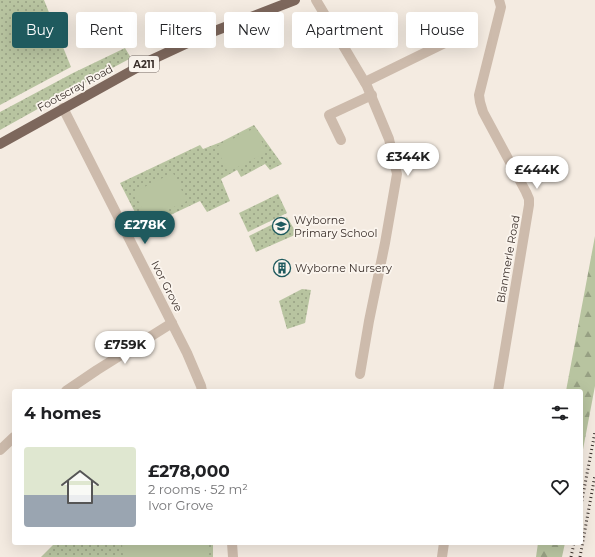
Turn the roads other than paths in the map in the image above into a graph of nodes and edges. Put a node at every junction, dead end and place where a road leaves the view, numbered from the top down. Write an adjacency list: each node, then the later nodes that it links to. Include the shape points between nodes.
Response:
1 (295, 0): 7 (main road, Footscray Road / A211, via 200,37 137,67)
2 (316, 0): 5 (street)
3 (499, 0): 14 (street, Blanmerle Road, via 501,7 479,95 480,102 526,192 529,205)
4 (435, 48): 5 (street)
5 (365, 82): 6 (street)
6 (372, 95): 8 (street, via 329,115); 11 (street, via 389,139 397,174)
7 (63, 108): 9 (main road, Footscray Road / A211); 10 (street, Ivor Grove)
8 (341, 140)
9 (0, 144)
10 (172, 323): 12 (street); 13 (street, Ivor Grove)
11 (360, 374)
12 (69, 389)
13 (202, 389)
14 (498, 389)
15 (12, 438): 16 (street)
16 (0, 450)
17 (232, 545): 19 (street)
18 (444, 545): 20 (street)
19 (233, 557)
20 (442, 557)

